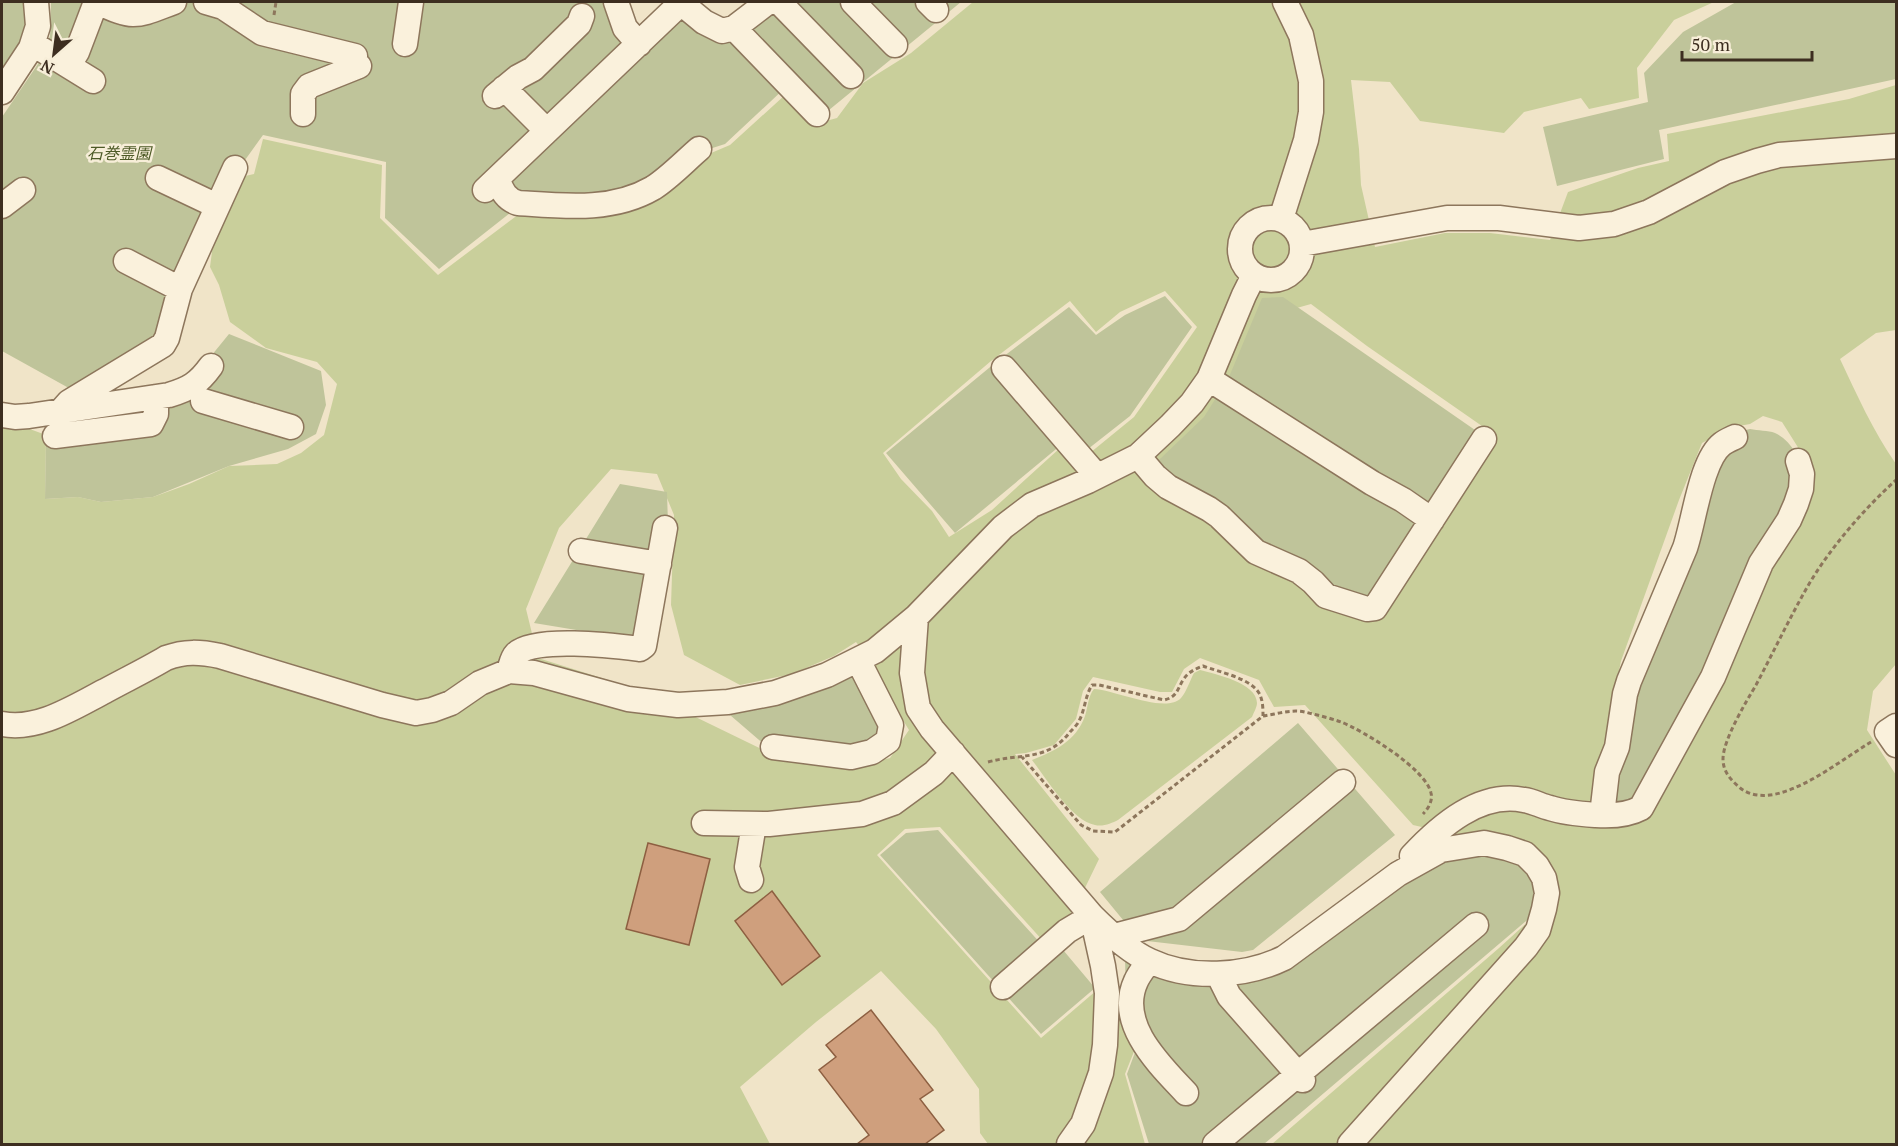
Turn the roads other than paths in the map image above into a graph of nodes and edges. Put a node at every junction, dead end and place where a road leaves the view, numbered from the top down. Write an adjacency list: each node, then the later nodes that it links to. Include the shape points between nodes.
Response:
1 (36, 2): 13 (street, via 38,26)
2 (97, 2): 3 (street, via 126,14 142,15); 17 (street)
3 (174, 2)
4 (206, 2): 21 (street, via 223,7 262,33 357,61 309,86 303,94)
5 (411, 2): 14 (street)
6 (616, 2): 15 (street, via 625,28)
7 (768, 2): 12 (street)
8 (779, 2): 18 (street)
9 (853, 2): 16 (street)
10 (1285, 2): 29 (street, via 1301,35 1311,81 1311,112)
11 (582, 16): 23 (street, via 579,24 534,69 500,92)
12 (734, 28): 15 (street, via 722,31 712,27 681,3); 22 (street)
13 (33, 44): 17 (street); 20 (street)
14 (405, 44)
15 (639, 44): 23 (street)
16 (895, 45)
17 (69, 65): 19 (street)
18 (851, 76)
19 (93, 81)
20 (2, 92)
21 (303, 114)
22 (817, 114)
23 (547, 130): 25 (street, via 491,184 510,201 568,206 616,203 653,188)
24 (1896, 146): 30 (street, via 1779,155 1757,161 1725,172 1649,212 1614,224 1579,228 1499,218 1447,218)
25 (699, 149)
26 (235, 168): 28 (street)
27 (158, 178): 28 (street)
28 (217, 206): 33 (street)
29 (1281, 219): 30 (street, via 1295,229); 32 (street, via 1262,219 1241,240 1242,260)
30 (1302, 244): 32 (street, via 1300,262 1289,275 1272,280)
31 (126, 261): 33 (street)
32 (1254, 275): 36 (street)
33 (180, 289): 39 (street, via 163,345 69,402)
34 (211, 366): 38 (street, via 201,380)
35 (1004, 368): 47 (street)
36 (1209, 379): 45 (street, via 1192,404); 48 (street)
37 (156, 397): 38 (street, via 181,392); 39 (street); 42 (street, via 156,414 151,424)
38 (200, 400): 41 (street)
39 (62, 411): 40 (street)
40 (2, 415)
41 (291, 427)
42 (55, 436)
43 (1735, 437): 61 (street, via 1722,444 1705,472 1685,548 1629,681 1617,747 1607,772)
44 (1484, 439): 48 (street)
45 (1138, 456): 47 (street); 48 (street, via 1168,487 1219,516 1256,552 1299,571 1326,596 1367,609 1375,608)
46 (1798, 461): 61 (street, via 1801,489 1792,512 1761,563 1713,677 1644,804 1632,813)
47 (1097, 477): 52 (street, via 1032,506 1003,527)
48 (1432, 520)
49 (665, 528): 51 (street)
50 (581, 551): 51 (street)
51 (659, 564): 54 (street, via 644,646 640,649 543,644 514,655)
52 (916, 617): 53 (street); 59 (street, via 912,673 918,708)
53 (858, 660): 54 (street, via 775,693 728,702 678,705 628,699 534,673); 58 (street, via 891,725 888,741 872,752 851,758)
54 (509, 671): 56 (street, via 480,683 451,703 416,713 220,656 182,652 55,717)
55 (2, 724): 56 (street)
56 (31, 724): 57 (street)
57 (2, 739)
58 (773, 747)
59 (959, 761): 63 (street, via 934,773 893,803 862,814); 66 (street)
60 (1343, 782): 68 (street, via 1179,919)
61 (1602, 815): 64 (street, via 1577,814 1508,798 1489,801 1455,818 1414,854)
62 (704, 823): 63 (street)
63 (754, 824): 65 (street, via 747,867)
64 (1398, 874): 70 (street, via 1284,958 1267,966); 76 (street, via 1441,850 1484,843 1525,854 1544,878 1547,893 1538,930 1526,947)
65 (751, 880)
66 (1092, 916): 68 (street); 71 (street, via 1067,931); 74 (street, via 1107,993 1105,1045 1101,1073 1083,1124)
67 (1476, 925): 72 (street)
68 (1114, 936): 69 (street)
69 (1149, 961): 70 (street, via 1189,972); 73 (street, via 1135,982 1132,1014 1142,1041)
70 (1218, 974): 72 (street, via 1229,996)
71 (1003, 987)
72 (1300, 1077): 75 (street)
73 (1186, 1093)
74 (1069, 1144)
75 (1215, 1144)
76 (1350, 1144)

